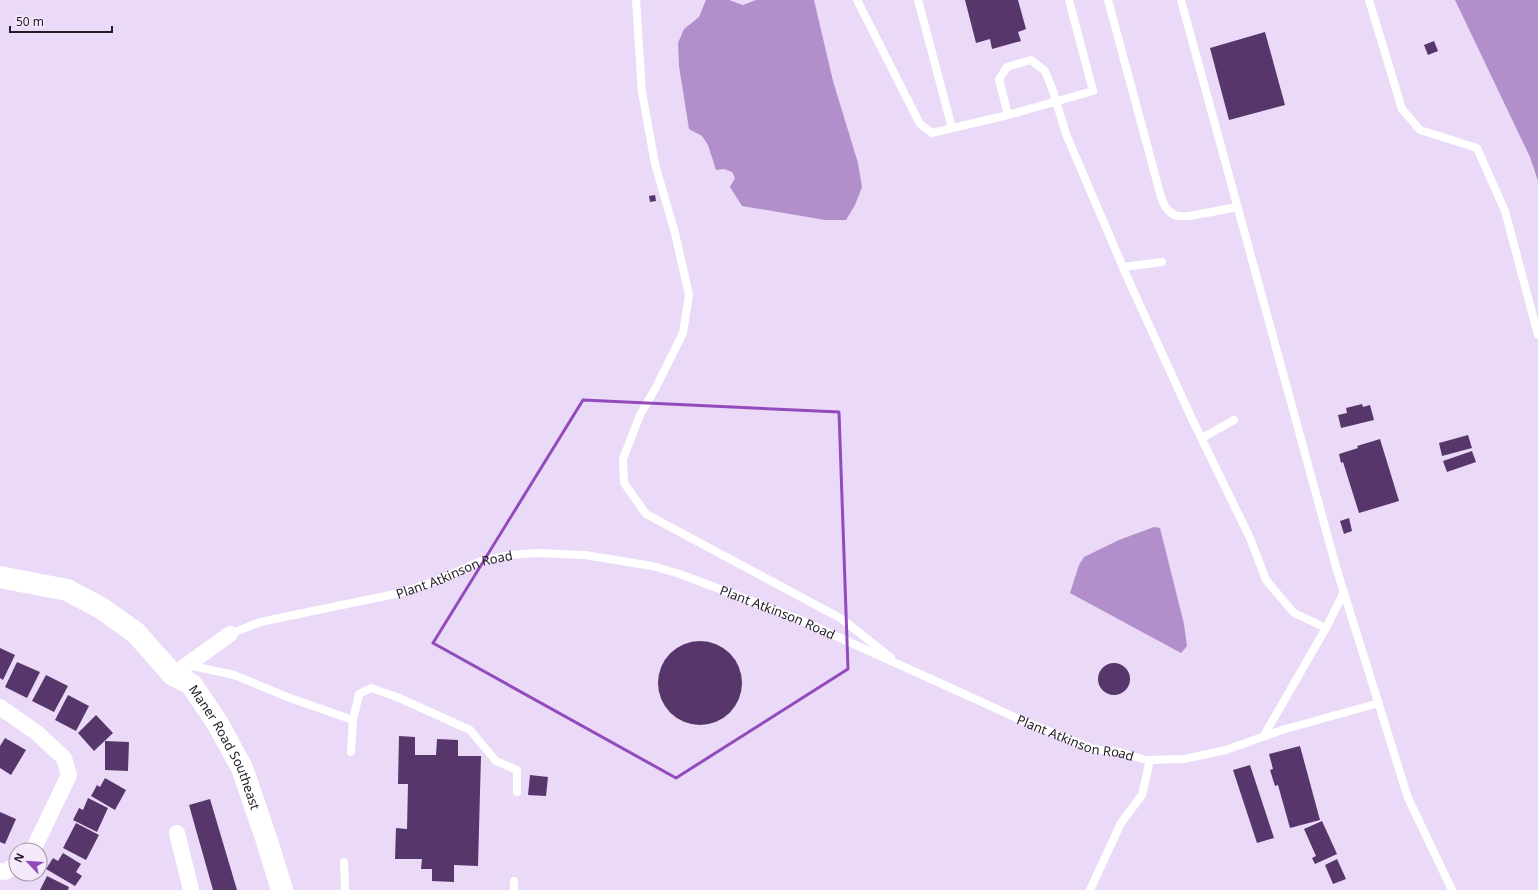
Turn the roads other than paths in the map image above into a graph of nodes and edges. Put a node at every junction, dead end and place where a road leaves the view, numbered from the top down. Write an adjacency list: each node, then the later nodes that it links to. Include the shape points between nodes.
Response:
1 (636, 0): 21 (lane, via 642,92 655,164 675,233 689,295 683,333 640,415 622,459 624,484 646,514 842,620)
2 (857, 0): 10 (lane, via 920,124 932,133)
3 (918, 0): 10 (lane)
4 (1069, 0): 8 (lane, via 1093,91)
5 (1108, 0): 11 (lane, via 1166,209 1174,215 1185,217)
6 (1181, 0): 11 (lane)
7 (1369, 0): 14 (lane, via 1402,109 1420,130 1477,148 1505,211)
8 (1056, 101): 9 (lane); 9 (lane, via 1045,71 1031,60 1007,67 999,79); 13 (lane, via 1066,134)
9 (1008, 114): 10 (lane)
10 (952, 128)
11 (1237, 207): 18 (lane)
12 (1162, 262): 13 (lane)
13 (1123, 267): 16 (lane)
14 (1538, 335)
15 (1234, 420): 16 (lane)
16 (1202, 438): 19 (lane, via 1250,538 1266,580 1294,613)
17 (0, 577): 22 (street, Maner Road Southeast, via 67,590 101,608)
18 (1344, 592): 19 (lane); 23 (lane)
19 (1326, 628): 26 (lane)
20 (230, 634): 21 (lane, Plant Atkinson Road, via 260,622 400,593 481,561 536,553 585,555 652,566 680,574 796,618); 22 (street, Plant Atkinson Road)
21 (901, 666): 28 (lane, Plant Atkinson Road, via 1093,749)
22 (180, 670): 25 (lane, via 234,675); 35 (street, Maner Road Southeast, via 218,724 242,768)
23 (1379, 703): 26 (lane, Plant Atkinson Road); 39 (lane, via 1408,798)
24 (0, 707): 31 (street, via 37,733 64,758 69,775)
25 (353, 720): 27 (lane); 29 (lane, via 359,694 370,688 397,697 470,730 496,761 517,770)
26 (1262, 737): 28 (lane, Plant Atkinson Road, via 1226,750 1184,759)
27 (351, 752)
28 (1150, 760): 38 (lane, via 1142,795 1121,823)
29 (517, 792)
30 (177, 833): 34 (street)
31 (36, 842)
32 (344, 862): 36 (lane)
33 (514, 880): 37 (lane)
34 (192, 890)
35 (282, 890)
36 (345, 890)
37 (514, 890)
38 (1090, 890)
39 (1452, 890)

